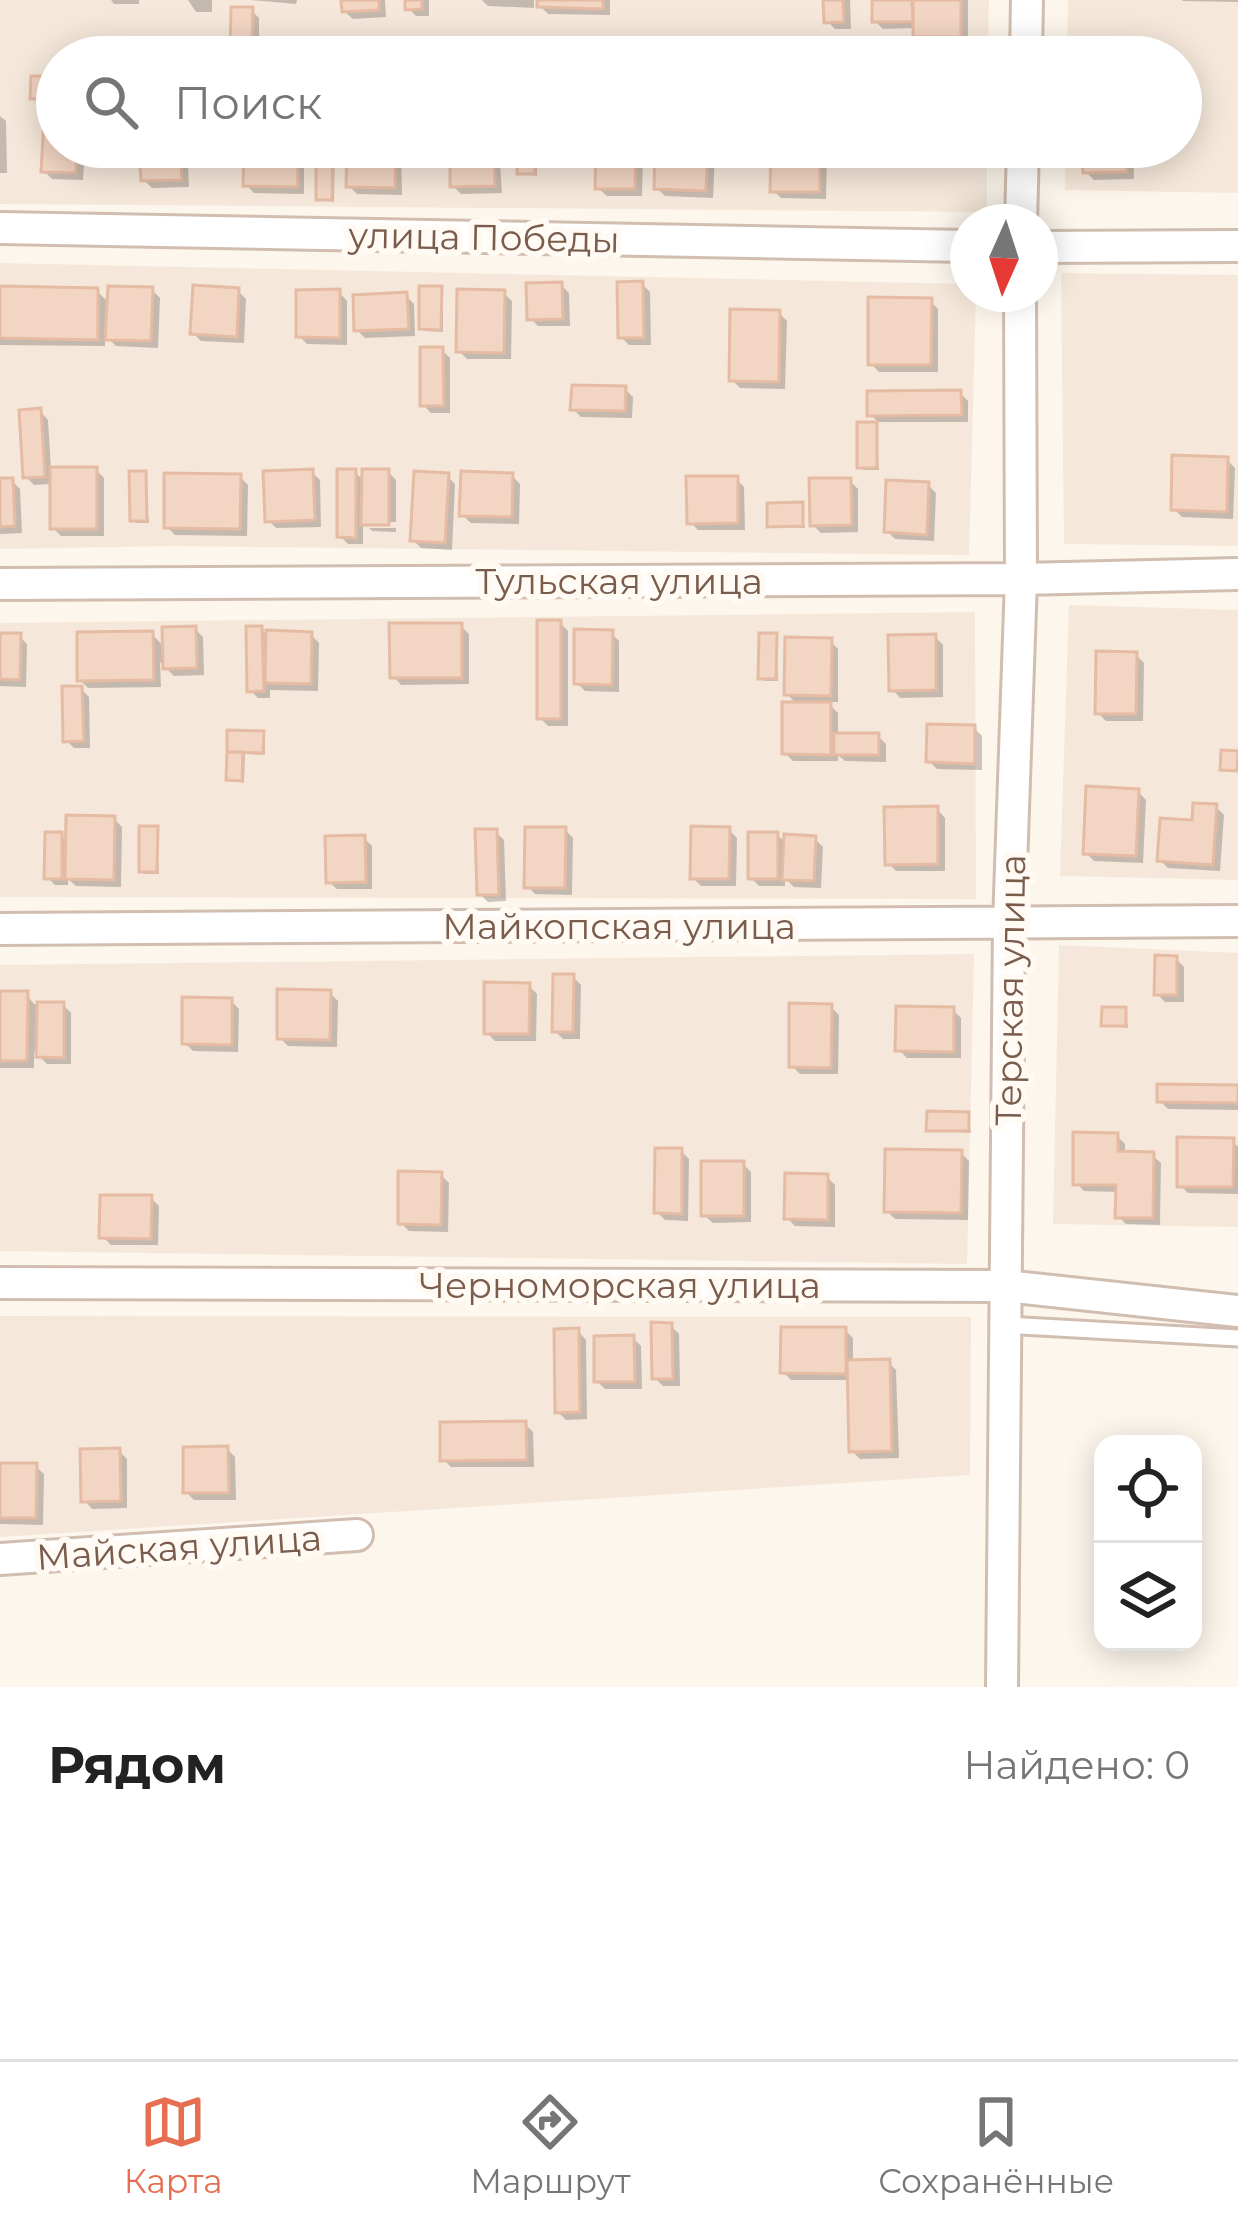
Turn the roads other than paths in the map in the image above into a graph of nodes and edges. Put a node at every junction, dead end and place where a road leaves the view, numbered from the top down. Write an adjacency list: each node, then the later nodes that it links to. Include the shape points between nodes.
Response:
1 (1027, 0): 2 (street)
2 (1026, 36)
3 (1022, 168): 4 (street)
4 (1021, 204)
5 (0, 228): 6 (street, улица Победы)
6 (950, 246)
7 (1238, 246): 8 (street)
8 (1058, 247)
9 (1020, 312): 11 (street, Терская улица)
10 (1238, 574): 11 (street, Тульская улица)
11 (1021, 579): 12 (street, Тульская улица); 14 (street, Терская улица)
12 (0, 584)
13 (1238, 921): 14 (street, Майкопская улица)
14 (1009, 924): 15 (street, Майкопская улица); 17 (street, Терская улица)
15 (0, 929)
16 (0, 1283): 17 (street, Черноморская улица)
17 (1006, 1286): 18 (street, Черноморская улица); 19 (street, Терская улица)
18 (1238, 1311)
19 (1006, 1325): 20 (lane); 23 (street, Терская улица)
20 (1238, 1338)
21 (358, 1535): 22 (street, Майская улица)
22 (0, 1559)
23 (1002, 1687)

